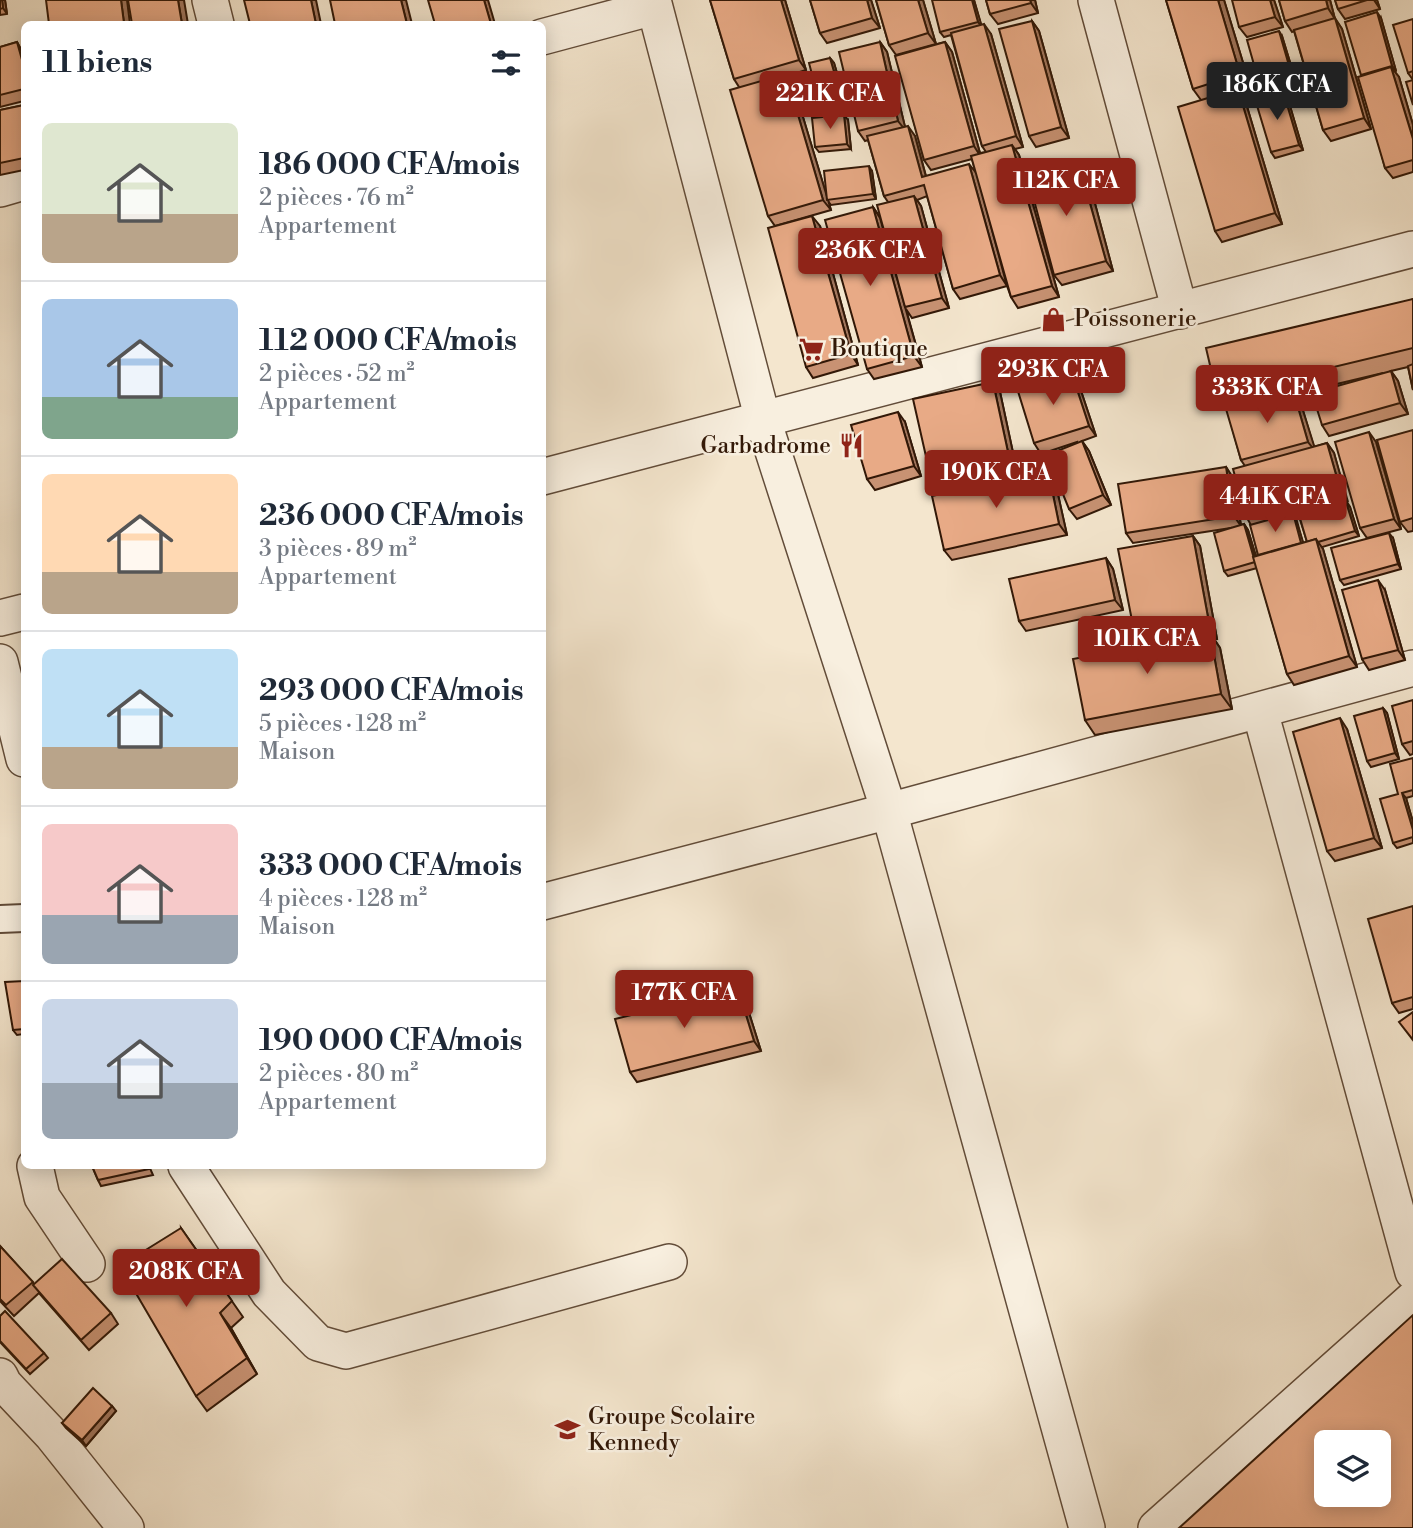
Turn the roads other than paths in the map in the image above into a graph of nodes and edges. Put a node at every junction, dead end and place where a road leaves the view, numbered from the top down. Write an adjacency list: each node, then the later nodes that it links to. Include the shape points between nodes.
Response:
1 (209, 0): 4 (street)
2 (1096, 0): 9 (street)
3 (653, 3): 5 (street); 10 (street)
4 (215, 21)
5 (546, 36)
6 (21, 183): 7 (street)
7 (0, 189)
8 (1413, 249): 9 (street)
9 (1180, 310): 10 (street)
10 (763, 420): 11 (street); 18 (street)
11 (546, 476)
12 (21, 613): 13 (street)
13 (0, 618)
14 (0, 662): 17 (street)
15 (1413, 668): 16 (street)
16 (1260, 711): 18 (street); 26 (street)
17 (21, 747)
18 (889, 811): 19 (street); 30 (street)
19 (546, 901)
20 (21, 918): 21 (street)
21 (0, 919)
22 (36, 1169): 25 (street, via 42,1196)
23 (188, 1169): 24 (street, via 269,1293 318,1343 346,1351)
24 (669, 1262)
25 (87, 1264)
26 (1413, 1272)
27 (1413, 1299): 31 (street)
28 (0, 1376): 29 (street)
29 (126, 1528)
30 (1087, 1528)
31 (1156, 1528)

